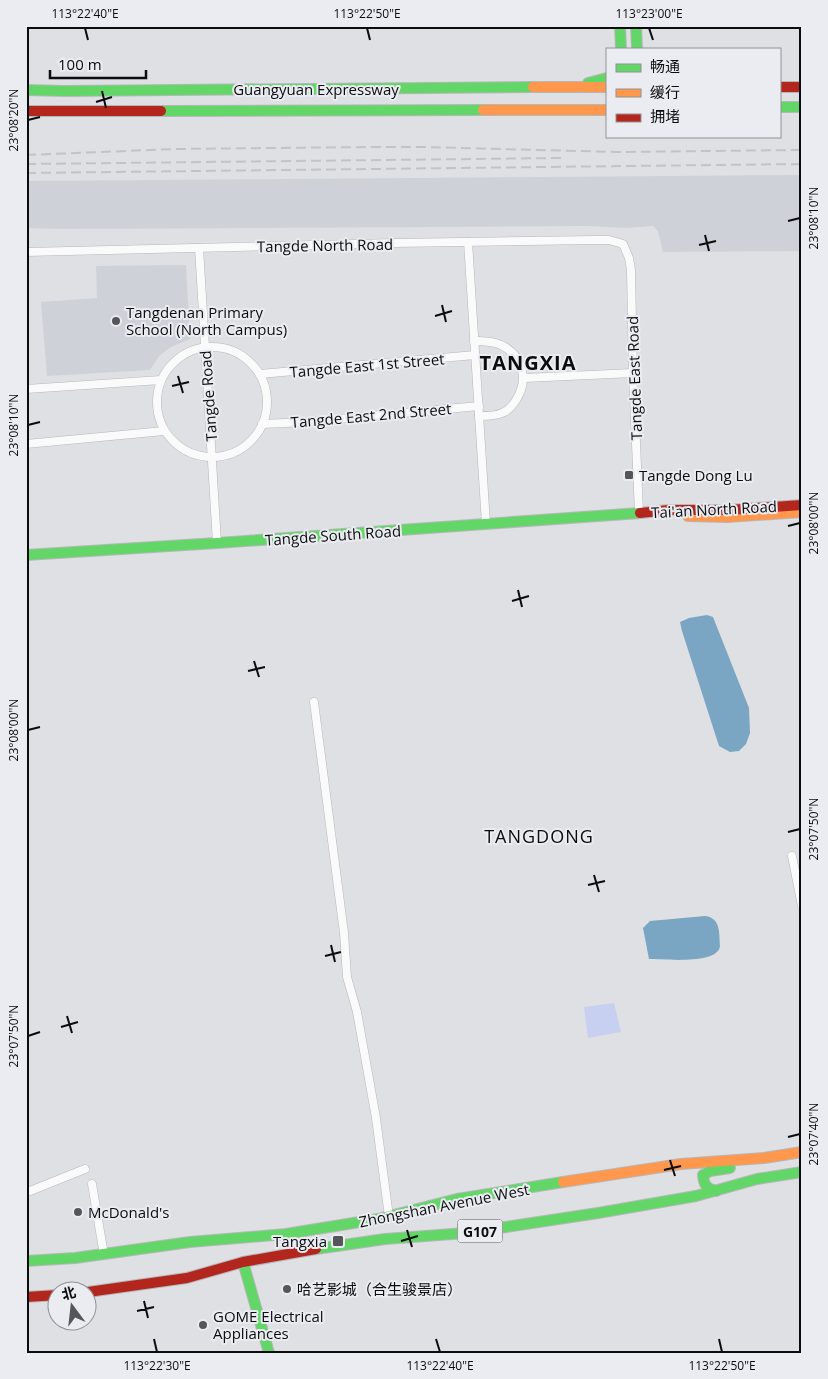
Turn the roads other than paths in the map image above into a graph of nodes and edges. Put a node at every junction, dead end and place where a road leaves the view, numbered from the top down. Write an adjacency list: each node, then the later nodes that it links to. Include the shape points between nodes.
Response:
1 (620, 26): 3 (main road)
2 (636, 26): 4 (main road)
3 (620, 48)
4 (637, 48)
5 (606, 78): 7 (main road)
6 (26, 80): 12 (main road)
7 (554, 87): 8 (main road, Guangyuan Expressway); 12 (main road, Guangyuan Expressway)
8 (606, 87)
9 (780, 87): 10 (main road)
10 (802, 87)
11 (26, 90): 12 (main road, Guangyuan Expressway)
12 (65, 91)
13 (780, 107): 14 (main road)
14 (802, 107)
15 (606, 110): 17 (main road, Guangyuan Expressway)
16 (26, 111): 17 (main road, Guangyuan Expressway)
17 (58, 111): 18 (main road)
18 (26, 116)
19 (468, 242): 20 (street, Tangde North Road, via 610,240); 21 (street, Tangde North Road); 23 (street)
20 (623, 244): 26 (street, Tangde East Road, via 631,270)
21 (199, 248): 22 (street, Tangde North Road); 24 (street, Tangde Road)
22 (26, 252)
23 (474, 341): 25 (street); 28 (street, via 500,344 512,352 522,367)
24 (205, 347): 27 (street, via 223,348 240,355); 29 (street, via 178,358); 36 (street, Tangde Road)
25 (475, 355): 27 (street, Tangde East 1st Street); 31 (street)
26 (633, 373): 28 (street); 39 (street, Tangde East Road)
27 (260, 374): 33 (street, via 267,399)
28 (524, 378): 32 (street, via 521,392 512,406 502,414)
29 (161, 380): 30 (street); 34 (street, via 156,406)
30 (26, 389)
31 (479, 406): 32 (street); 33 (street, Tangde East 2nd Street)
32 (479, 416): 40 (street)
33 (262, 424): 36 (street, via 245,446 229,454)
34 (164, 431): 35 (street); 36 (street, via 184,450)
35 (26, 444)
36 (212, 457): 41 (street, Tangde Road)
37 (802, 505): 39 (main road, Tai'an North Road)
38 (802, 512): 39 (main road, Tai'an North Road, via 714,517)
39 (639, 513): 40 (main road, Tangde South Road)
40 (486, 524): 41 (main road, Tangde South Road)
41 (218, 543): 42 (main road, Tangde South Road)
42 (26, 555)
43 (314, 702): 53 (street, via 347,977 357,1012 376,1118)
44 (792, 856): 45 (street)
45 (802, 906)
46 (802, 1152): 47 (main road, Zhongshan Avenue West / G107)
47 (764, 1158): 52 (main road, via 705,1172 704,1184); 53 (main road, Zhongshan Avenue West / G107, via 681,1164 568,1181 457,1199)
48 (85, 1170): 51 (street)
49 (802, 1172): 52 (main road, Zhongshan Avenue West / G107, via 757,1179)
50 (92, 1184): 54 (street)
51 (26, 1190)
52 (716, 1191): 56 (main road, Zhongshan Avenue West / G107, via 466,1233 366,1241)
53 (389, 1216): 54 (main road, Zhongshan Avenue West / G107, via 286,1234 190,1242)
54 (104, 1255): 55 (main road, Zhongshan Avenue West / G107)
55 (26, 1262)
56 (243, 1262): 57 (main road, Zhongshan Avenue West / G107, via 187,1278); 60 (main road)
57 (98, 1291)
58 (48, 1296): 59 (main road)
59 (26, 1297)
60 (269, 1353)

